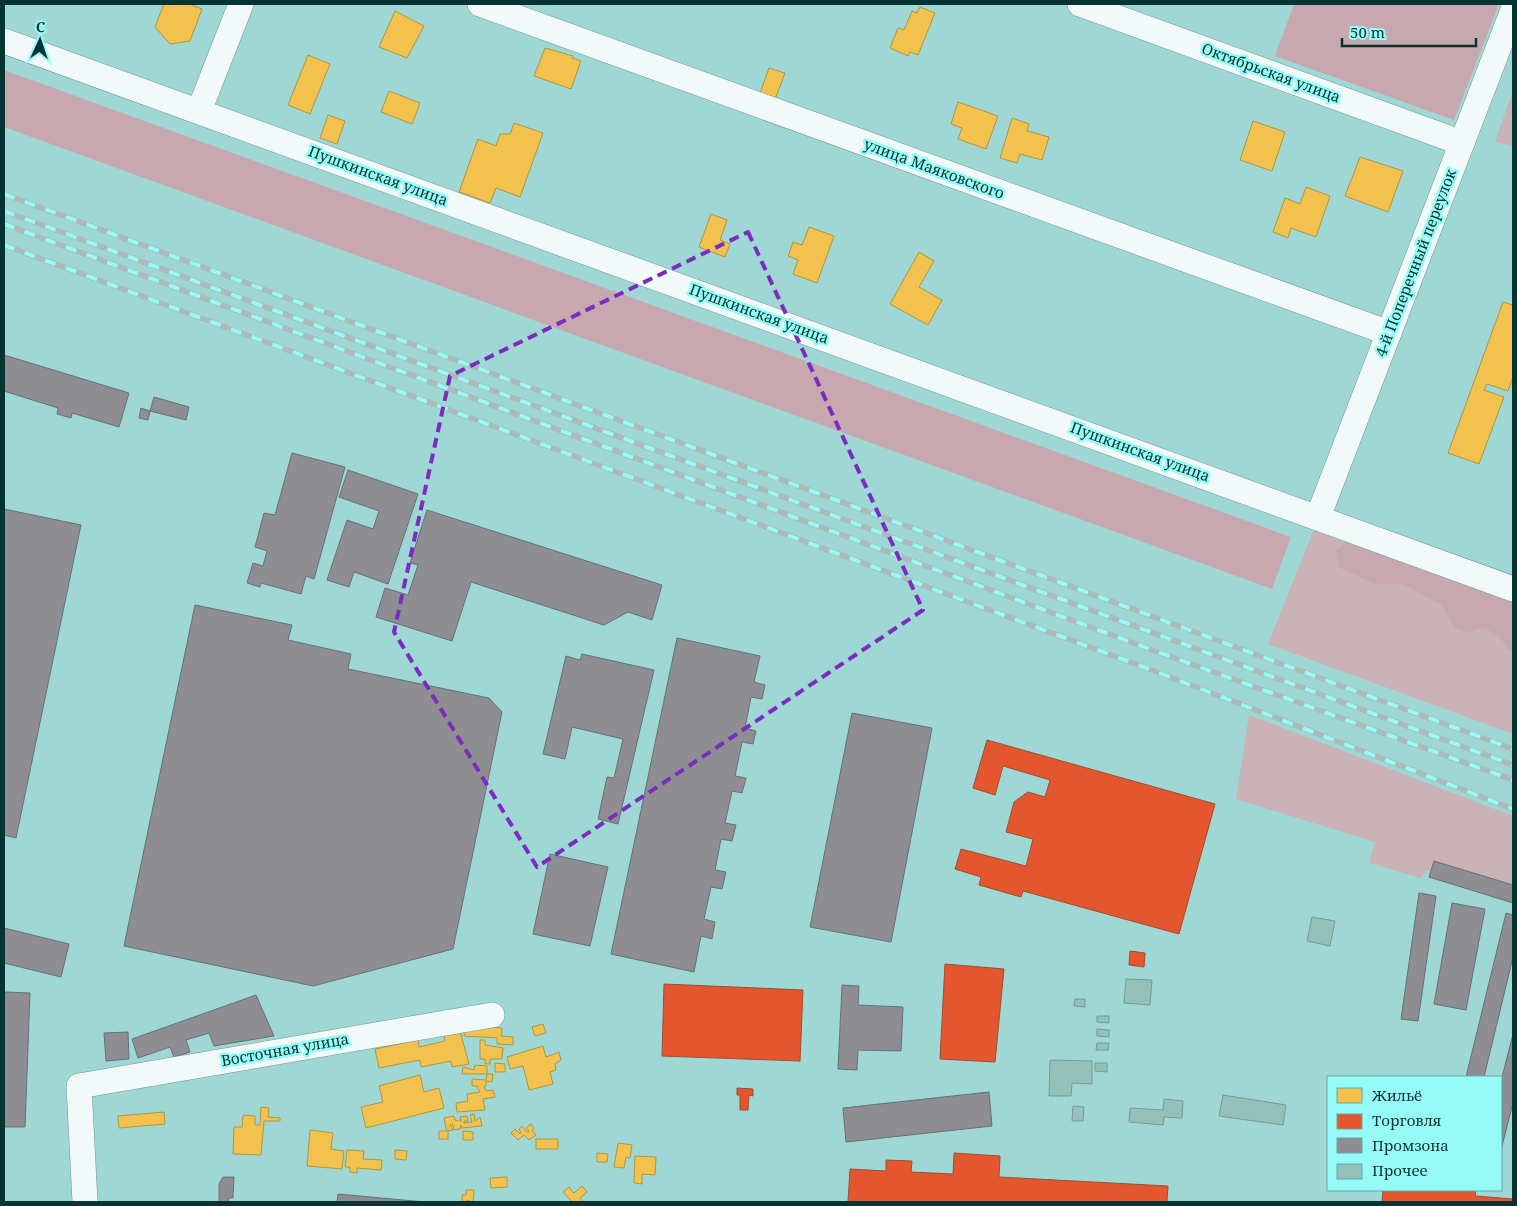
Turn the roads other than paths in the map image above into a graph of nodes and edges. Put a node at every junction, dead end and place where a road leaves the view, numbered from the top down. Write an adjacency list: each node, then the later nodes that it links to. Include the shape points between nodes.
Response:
1 (240, 4): 6 (street)
2 (480, 4): 8 (street, улица Маяковского)
3 (1080, 4): 7 (street, Октябрьская улица)
4 (1513, 10): 7 (street, 4-й Поперечный переулок)
5 (4, 40): 6 (street, Пушкинская улица)
6 (199, 111): 9 (street, Пушкинская улица)
7 (1462, 143): 8 (street, 4-й Поперечный переулок)
8 (1389, 333): 9 (street, 4-й Поперечный переулок)
9 (1318, 516): 10 (street, Пушкинская улица)
10 (1513, 589)
11 (492, 1016): 12 (street, Восточная улица, via 79,1086)
12 (85, 1202)

